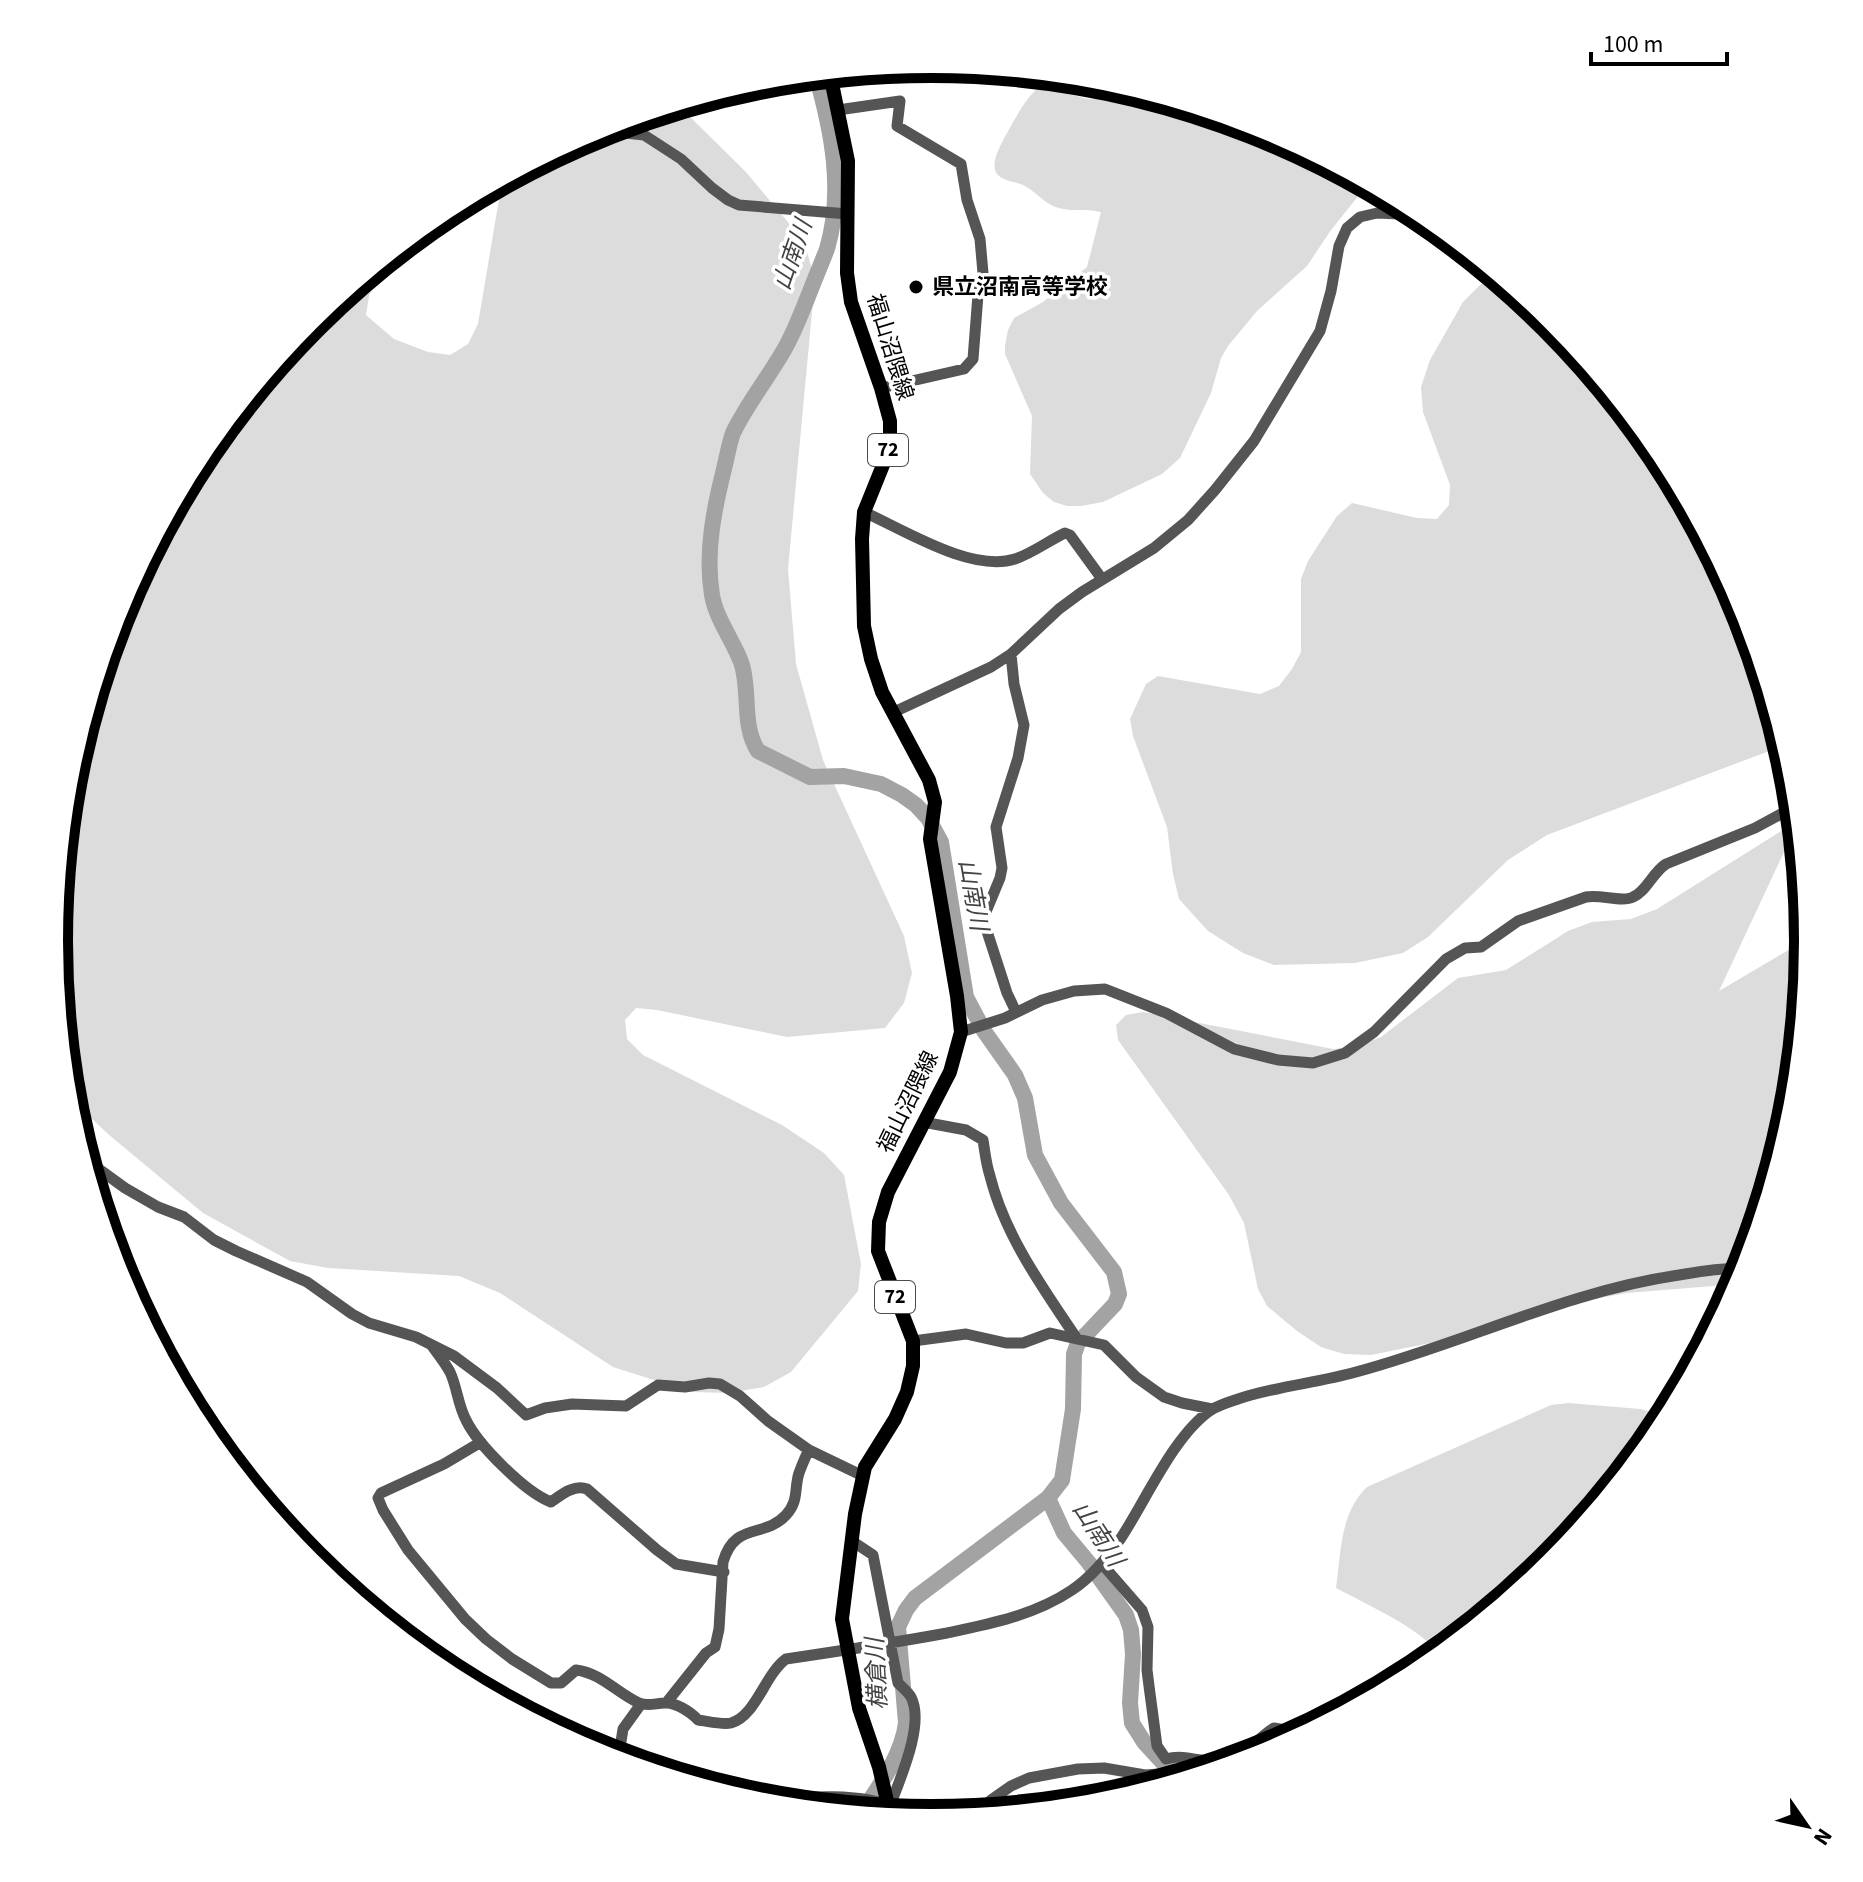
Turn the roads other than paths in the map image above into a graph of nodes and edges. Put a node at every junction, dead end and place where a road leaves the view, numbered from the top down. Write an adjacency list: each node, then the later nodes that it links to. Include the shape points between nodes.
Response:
1 (832, 84): 2 (main road, 福山沼隈線 / 72)
2 (838, 110): 4 (main road, 福山沼隈線 / 72, via 848,161); 6 (street, via 900,101 897,126 961,164 980,239 983,273 973,359 964,369)
3 (627, 133): 4 (street, via 644,135 739,205)
4 (845, 214): 6 (main road, 福山沼隈線 / 72, via 851,302)
5 (1396, 214): 8 (street, via 1360,217 1347,228 1320,331 1254,441 1215,490 1154,548)
6 (881, 388): 7 (main road, 福山沼隈線 / 72, via 890,442)
7 (864, 512): 8 (street, via 975,560 1017,558 1065,533); 10 (main road, 福山沼隈線 / 72, via 864,626 882,692)
8 (1102, 579): 9 (street, via 1059,609)
9 (1011, 654): 10 (street); 12 (street, via 1024,725 996,827 1000,878 983,919)
10 (894, 712): 13 (main road, 福山沼隈線 / 72, via 935,802 932,851)
11 (1785, 812): 12 (street, via 1666,864 1631,898 1586,897 1518,921 1481,947 1465,948 1446,959 1374,1032 1345,1053 1313,1063 1234,1049 1105,989 1074,991)
12 (1016, 1012): 13 (street)
13 (961, 1032): 14 (main road, 福山沼隈線 / 72, via 950,1072)
14 (923, 1122): 17 (street, via 966,1130 983,1140 989,1176 1015,1239); 18 (main road, 福山沼隈線 / 72, via 879,1222 878,1251)
15 (98, 1169): 19 (street, via 214,1240 307,1282 369,1323)
16 (1730, 1268): 20 (street, via 1626,1284 1400,1360 1261,1391)
17 (1077, 1339): 18 (street, via 1050,1333 1006,1343 966,1334); 20 (street, via 1104,1345 1164,1397)
18 (913, 1341): 23 (main road, 福山沼隈線 / 72, via 907,1392)
19 (430, 1342): 21 (street, via 449,1370 466,1421); 22 (street, via 526,1415 572,1404 626,1406 658,1385 720,1384)
20 (1212, 1409): 25 (street, via 1183,1437)
21 (481, 1442): 26 (street, via 546,1501 587,1489 676,1564); 30 (street, via 381,1493 383,1510 408,1550 465,1619 512,1659 551,1683 561,1683 576,1670 588,1671)
22 (809, 1450): 23 (street); 26 (street, via 788,1512 735,1539 725,1554)
23 (863, 1476): 24 (main road, 福山沼隈線 / 72)
24 (852, 1541): 27 (street, via 873,1555); 28 (main road, 福山沼隈線 / 72, via 842,1619)
25 (1102, 1564): 27 (street, via 1042,1607 992,1624); 34 (street, via 1142,1610 1148,1627 1147,1670 1157,1746)
26 (724, 1572): 29 (street, via 715,1647)
27 (891, 1644): 28 (street); 40 (street, via 898,1683 910,1695 914,1713)
28 (848, 1650): 29 (street, via 786,1659 746,1714 730,1723 698,1720); 39 (main road, 福山沼隈線 / 72, via 859,1708 879,1767)
29 (667, 1702): 30 (street)
30 (641, 1704): 33 (street, via 623,1729)
31 (1282, 1729): 32 (street, via 1274,1728)
32 (1258, 1740)
33 (620, 1746)
34 (1166, 1759): 35 (street); 36 (street)
35 (1206, 1760)
36 (1164, 1772)
37 (1151, 1776): 41 (street, via 1078,1769 1029,1778)
38 (821, 1797): 39 (street)
39 (881, 1802)
40 (891, 1803)
41 (988, 1803)

